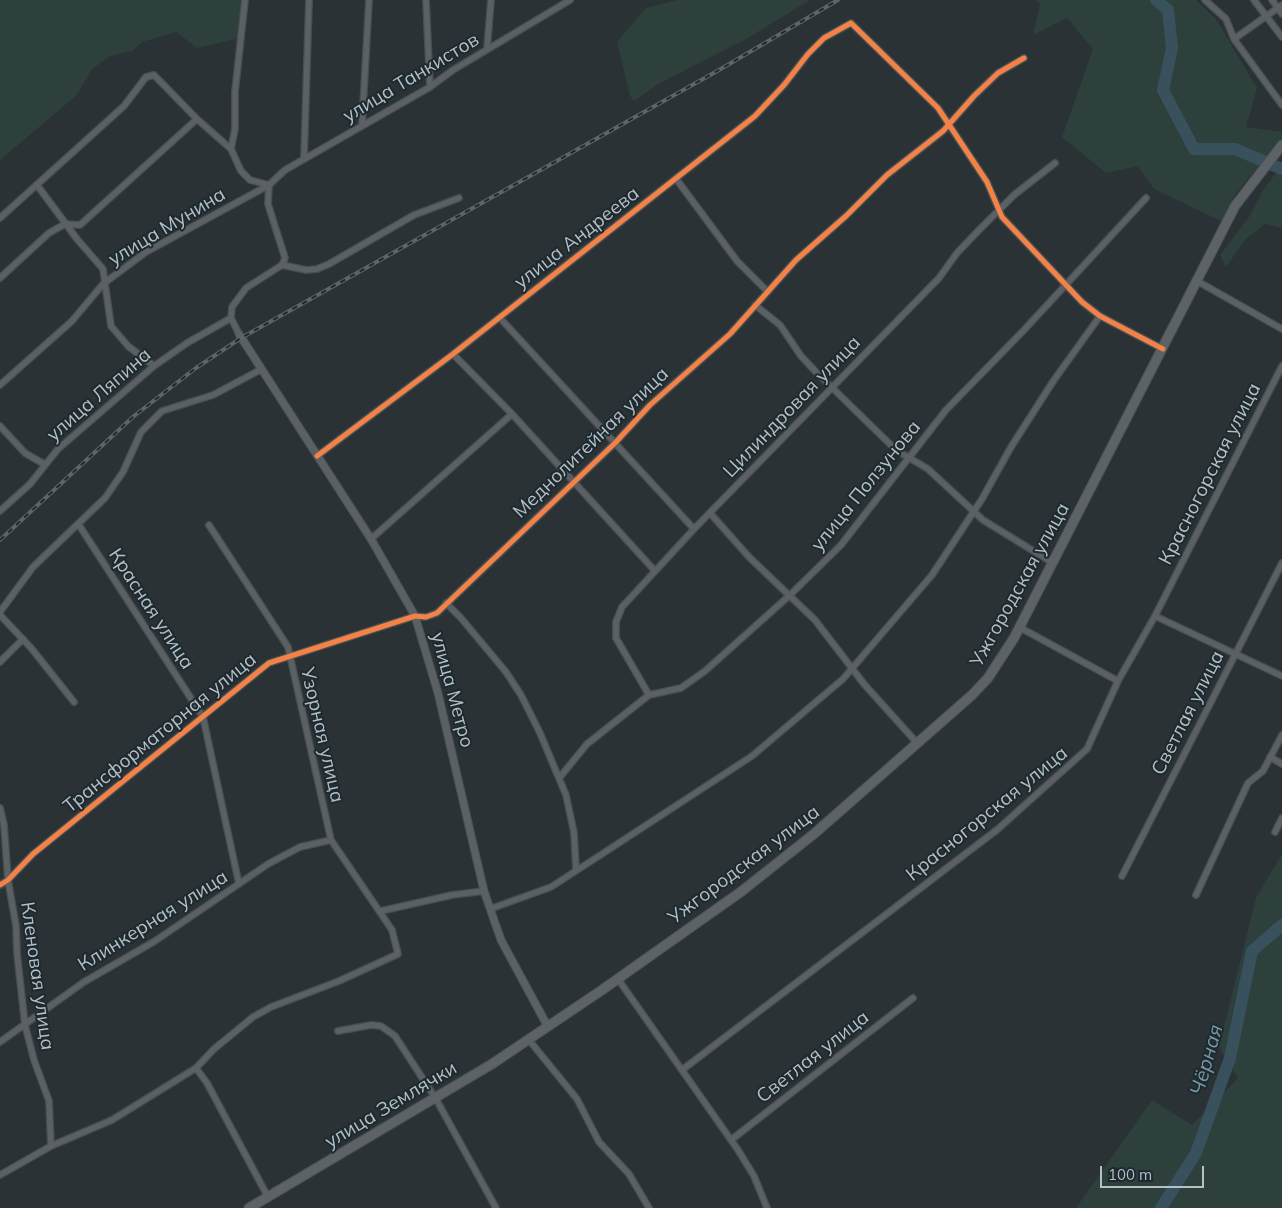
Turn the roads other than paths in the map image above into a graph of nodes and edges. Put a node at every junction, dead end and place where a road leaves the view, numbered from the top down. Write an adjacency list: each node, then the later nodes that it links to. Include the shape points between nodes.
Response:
1 (245, 0): 24 (street)
2 (309, 0): 25 (street)
3 (368, 0): 21 (street)
4 (426, 0): 18 (street)
5 (491, 0): 16 (street)
6 (570, 0): 10 (street, улица Танкистов)
7 (1205, 0): 15 (street, via 1226,19)
8 (1254, 0): 13 (street)
9 (1272, 0): 11 (street)
10 (559, 3): 16 (street, улица Танкистов)
11 (1280, 6): 12 (street); 13 (street)
12 (1282, 14)
13 (1266, 16): 14 (street); 15 (street)
14 (1282, 37)
15 (1234, 39): 19 (street)
16 (487, 50): 18 (street, улица Танкистов)
17 (1024, 58): 22 (street, Меднолитейная улица, via 998,73)
18 (430, 86): 21 (street, улица Танкистов)
19 (1282, 105)
20 (197, 119): 24 (street); 28 (street, via 154,75 146,76 124,106); 34 (street, via 80,225)
21 (362, 125): 25 (street, улица Танкистов)
22 (949, 125): 27 (street, улица Андреева, via 920,89 851,23 824,38 755,116); 32 (street, via 987,182); 40 (street, Меднолитейная улица, via 887,175 796,260)
23 (1280, 146): 37 (main road, Ужгородская улица, via 1235,206)
24 (232, 149): 29 (street, via 241,171 250,180)
25 (304, 158): 29 (street, улица Танкистов)
26 (1055, 163): 32 (street, Цилиндровая улица)
27 (677, 180): 40 (street, via 738,261); 44 (street, улица Андреева)
28 (37, 185): 33 (street); 34 (street)
29 (269, 185): 35 (street, via 268,204 285,252); 38 (street, улица Мунина, via 146,252)
30 (459, 198): 35 (street, via 414,215 317,269 306,270)
31 (1146, 198): 39 (street, улица Ползунова)
32 (999, 210): 39 (street, via 1010,226); 53 (street, Цилиндровая улица, via 957,253 939,278)
33 (0, 218)
34 (65, 224): 36 (street, via 49,233); 38 (street, via 103,269)
35 (282, 264): 43 (street, via 246,288 232,307)
36 (0, 278)
37 (1197, 281): 45 (street); 47 (main road, Ужгородская улица)
38 (105, 282): 49 (street, via 111,326 128,346); 52 (street, улица Мунина, via 72,322)
39 (1066, 284): 42 (street); 58 (street, улица Ползунова, via 952,404)
40 (768, 292): 41 (street, Меднолитейная улица)
41 (755, 305): 53 (street, via 780,325 801,356); 56 (street, Меднолитейная улица, via 730,334 650,405)
42 (1100, 316): 47 (street); 62 (street, via 1054,380)
43 (231, 318): 46 (street); 49 (street, улица Ляпина, via 187,342)
44 (500, 318): 48 (street, улица Андреева); 56 (street)
45 (1282, 329)
46 (239, 334): 51 (street, улица Метро)
47 (1163, 349): 68 (main road, Ужгородская улица)
48 (453, 354): 54 (street); 57 (street, улица Андреева)
49 (154, 366): 59 (street, улица Ляпина)
50 (1282, 366): 75 (street, Красногорская улица)
51 (260, 370): 57 (street, улица Метро); 64 (street, via 213,394 162,411 142,432 123,472)
52 (0, 385)
53 (832, 388): 58 (street, via 882,438); 63 (street, Цилиндровая улица)
54 (512, 414): 60 (street); 67 (street)
55 (0, 426): 59 (street, via 25,453)
56 (615, 443): 60 (street, Меднолитейная улица); 66 (street)
57 (317, 456): 67 (street, улица Метро)
58 (909, 458): 62 (street, via 928,470); 71 (street, улица Ползунова, via 841,545)
59 (44, 464): 61 (street, улица Ляпина, via 30,484)
60 (574, 482): 70 (street); 72 (street, Меднолитейная улица)
61 (0, 511)
62 (973, 512): 68 (street); 81 (street, via 932,575)
63 (710, 513): 66 (street, Цилиндровая улица); 71 (street)
64 (79, 525): 73 (street, via 33,568); 86 (street, Красная улица)
65 (209, 525): 79 (street, Узорная улица, via 288,647)
66 (694, 529): 70 (street, Цилиндровая улица)
67 (371, 539): 74 (street, улица Метро)
68 (1053, 563): 76 (main road, Ужгородская улица)
69 (1282, 563): 78 (street, Светлая улица)
70 (655, 570): 84 (street, Цилиндровая улица, via 622,607 616,622 616,638)
71 (790, 596): 81 (street, via 815,620); 84 (street, улица Ползунова, via 705,672 681,688)
72 (446, 603): 74 (street, Меднолитейная улица, via 437,613); 91 (street, улица Метро, via 462,618 521,695)
73 (0, 614): 77 (street)
74 (415, 616): 79 (street, Трансформаторная улица); 101 (street, улица Метро, via 438,693)
75 (1155, 616): 78 (street); 83 (street, Красногорская улица)
76 (1020, 627): 83 (street); 88 (main road, Ужгородская улица, via 988,678)
77 (23, 639): 80 (street); 85 (street)
78 (1234, 655): 82 (street); 97 (street, Светлая улица)
79 (289, 657): 86 (street, Трансформаторная улица, via 269,663); 95 (street, Узорная улица)
80 (0, 662)
81 (852, 667): 88 (street); 96 (street, via 830,692 752,756)
82 (1282, 676)
83 (1118, 681): 113 (street, Красногорская улица, via 1087,749 1080,756 998,829)
84 (649, 695): 91 (street, улица Ползунова, via 587,744)
85 (74, 702)
86 (203, 718): 98 (street, Трансформаторная улица, via 33,854); 99 (street, Красная улица)
87 (1282, 735): 89 (street)
88 (918, 744): 105 (main road, Ужгородская улица, via 774,868)
89 (1270, 757): 90 (street); 102 (street, via 1263,771 1248,783)
90 (1282, 764)
91 (560, 777): 96 (street, улица Метро, via 574,833)
92 (0, 808): 98 (street, Кленовая улица)
93 (1282, 818): 94 (street)
94 (1275, 832)
95 (331, 840): 99 (street, Клинкерная улица, via 300,847); 104 (street, Узорная улица)
96 (576, 869): 103 (street, via 551,887)
97 (1122, 876)
98 (8, 880): 100 (street, Трансформаторная улица); 107 (street, Кленовая улица, via 16,926)
99 (239, 884): 107 (street, Клинкерная улица, via 155,941 84,982)
100 (0, 885)
101 (484, 891): 103 (street, улица Метро); 104 (street)
102 (1196, 895)
103 (490, 909): 108 (street, улица Метро, via 502,940)
104 (380, 911): 112 (street, Узорная улица, via 392,930 398,954 252,1017)
105 (618, 979): 108 (main road, Ужгородская улица); 113 (street)
106 (913, 998): 115 (street, Светлая улица)
107 (25, 1025): 111 (street, Клинкерная улица); 116 (street, Кленовая улица, via 49,1101)
108 (548, 1027): 110 (main road, улица Землячки)
109 (338, 1030): 114 (street, via 370,1025 389,1030 403,1045)
110 (529, 1040): 114 (main road, улица Землячки); 121 (street, via 577,1099 599,1142 629,1174)
111 (0, 1042)
112 (196, 1068): 116 (street, via 112,1120); 118 (street)
113 (682, 1070): 115 (street)
114 (436, 1099): 118 (main road, улица Землячки); 120 (street)
115 (731, 1140): 122 (street, via 754,1176)
116 (51, 1146): 117 (street)
117 (0, 1175)
118 (268, 1197): 119 (main road, улица Землячки)
119 (249, 1208)
120 (496, 1208)
121 (649, 1208)
122 (767, 1208)

